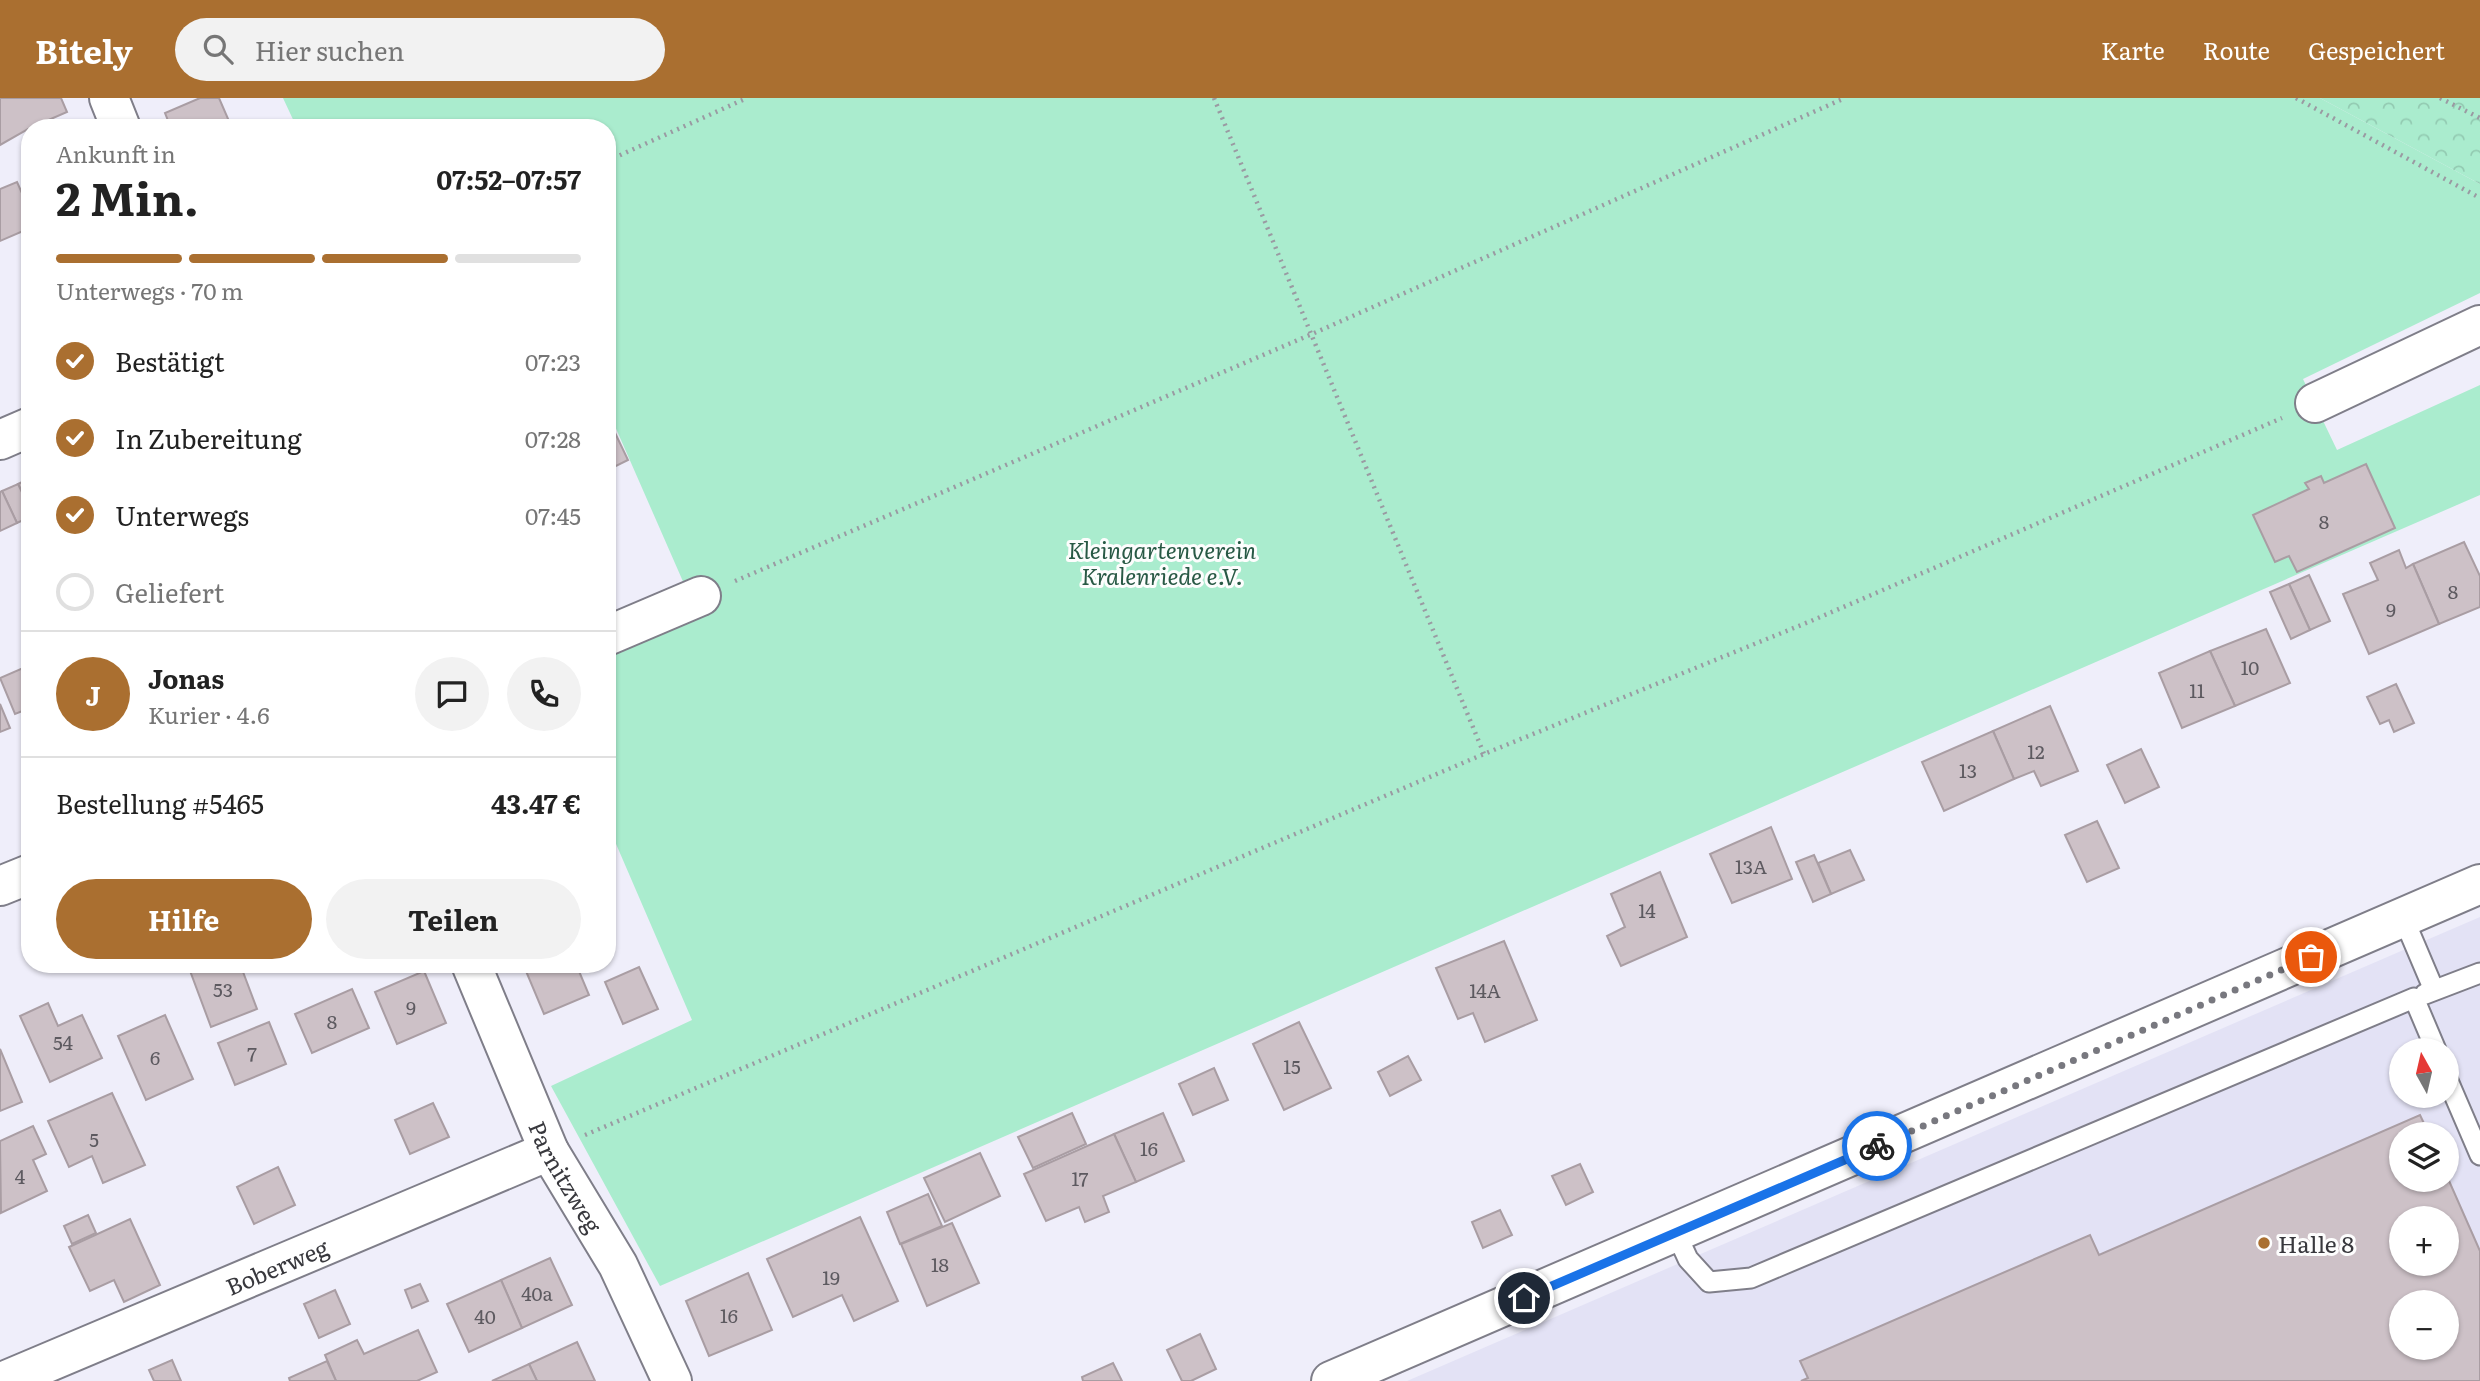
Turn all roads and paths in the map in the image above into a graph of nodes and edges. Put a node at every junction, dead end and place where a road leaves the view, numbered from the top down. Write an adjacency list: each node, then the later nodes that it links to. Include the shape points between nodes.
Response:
1 (109, 98): 8 (street)
2 (747, 98): 9 (path)
3 (1214, 98): 12 (path)
4 (1845, 98): 12 (path)
5 (2296, 98): 10 (path)
6 (2440, 98): 7 (path)
7 (2480, 118)
8 (117, 119)
9 (616, 157)
10 (2480, 198)
11 (2480, 325): 13 (street)
12 (1311, 334): 16 (path); 18 (path)
13 (2315, 403): 18 (path, via 2139,482)
14 (21, 431): 15 (street)
15 (0, 440)
16 (701, 596): 17 (street)
17 (616, 632)
18 (1484, 754): 29 (path)
19 (21, 878): 21 (street)
20 (2480, 884): 22 (street)
21 (0, 886)
22 (2403, 917): 25 (lane); 31 (street)
23 (476, 973): 29 (street, Parnitzweg)
24 (2480, 973): 25 (lane)
25 (2434, 990): 26 (lane)
26 (2414, 998): 27 (lane); 31 (lane, via 1751,1278 1709,1282 1688,1259)
27 (2431, 1038)
28 (2459, 1107): 30 (lane)
29 (564, 1144): 32 (street, Boberweg); 33 (street, Parnitzweg)
30 (2480, 1156)
31 (1676, 1233): 34 (street)
32 (4, 1381)
33 (672, 1381)
34 (1331, 1381)

